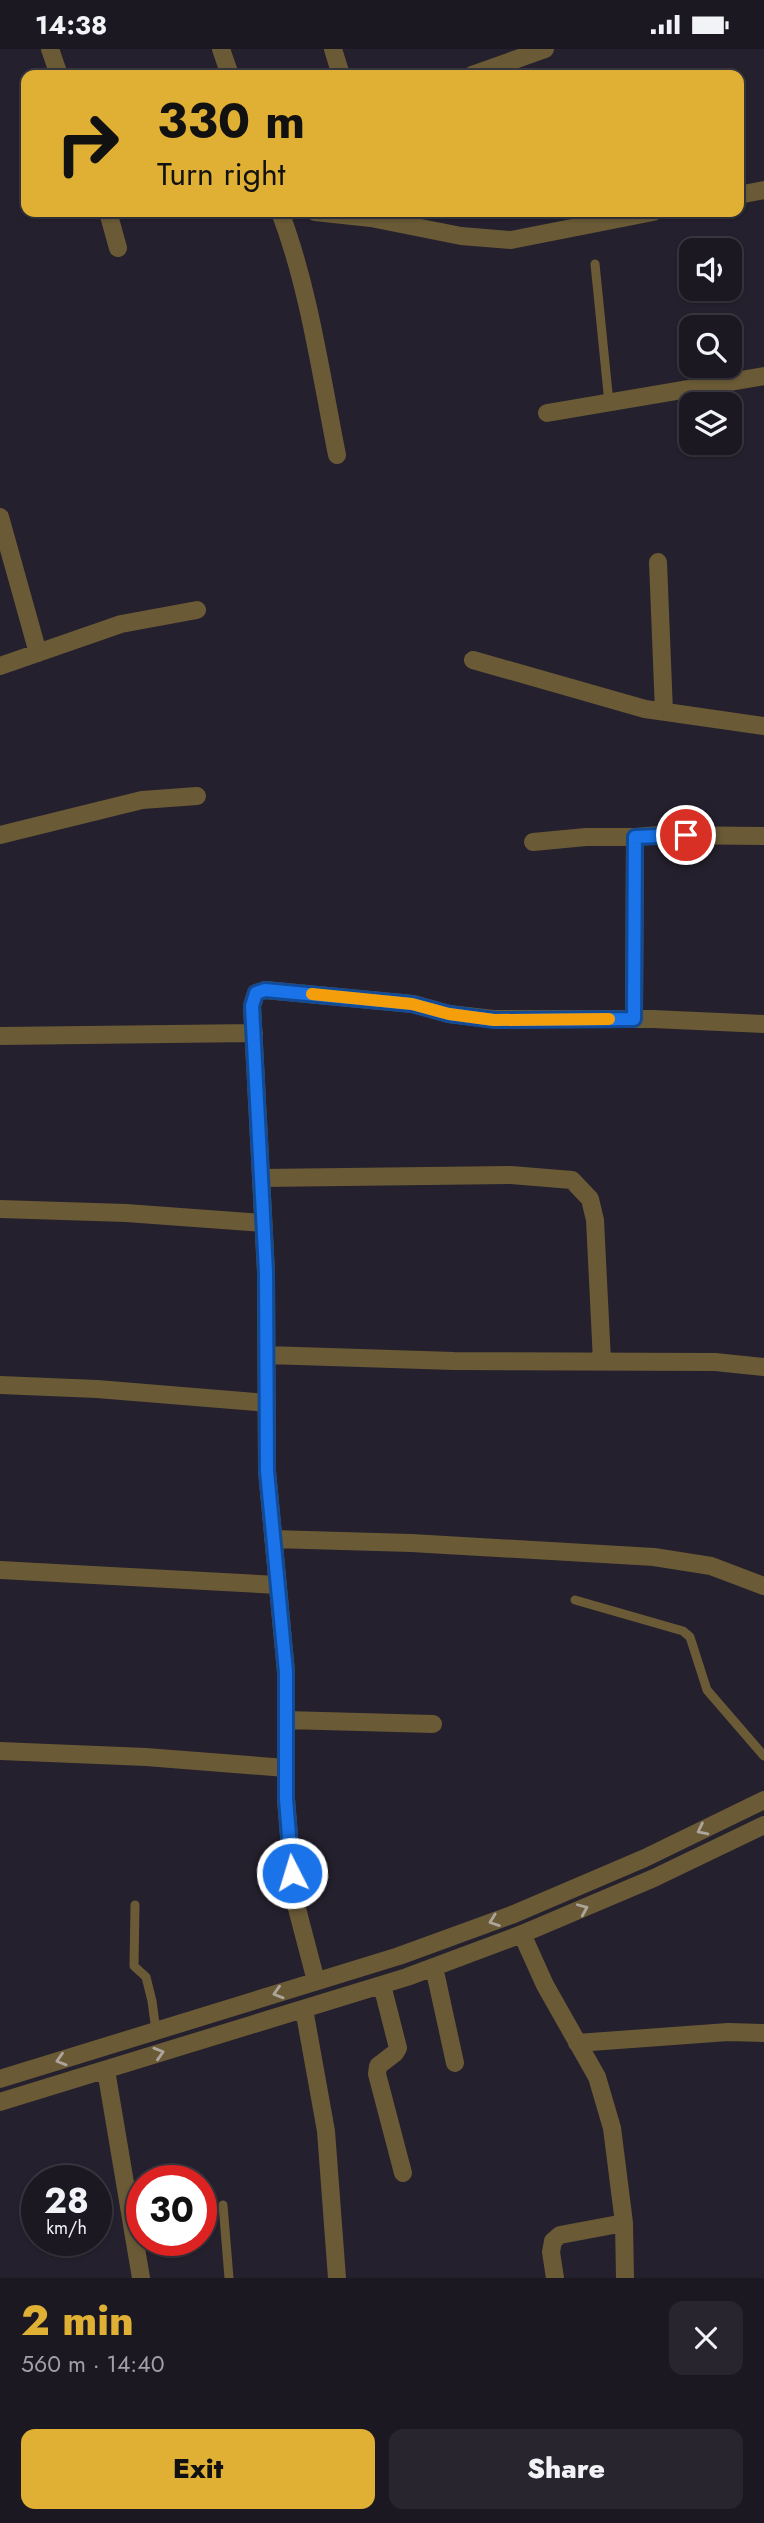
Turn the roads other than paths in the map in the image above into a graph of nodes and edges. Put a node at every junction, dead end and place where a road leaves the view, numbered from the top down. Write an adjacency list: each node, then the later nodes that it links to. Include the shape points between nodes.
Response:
1 (50, 49): 5 (street)
2 (221, 49): 6 (street)
3 (333, 49): 7 (street)
4 (538, 50): 8 (street)
5 (58, 70)
6 (228, 70)
7 (339, 70)
8 (485, 70)
9 (764, 190): 10 (street)
10 (744, 194)
11 (109, 217): 15 (street)
12 (282, 217): 20 (street, via 309,315)
13 (379, 217): 14 (street, via 461,236 511,240)
14 (628, 217)
15 (118, 248)
16 (595, 264): 18 (lane)
17 (764, 376): 18 (street)
18 (609, 403): 19 (street)
19 (547, 413)
20 (337, 455)
21 (0, 517): 24 (street)
22 (658, 562): 27 (street)
23 (197, 610): 24 (street, via 121,624)
24 (38, 653): 26 (street)
25 (473, 660): 27 (street)
26 (0, 666)
27 (664, 712): 28 (street)
28 (764, 726)
29 (197, 796): 30 (street, via 142,800)
30 (0, 835)
31 (764, 836): 32 (street)
32 (635, 837): 33 (street); 34 (street)
33 (533, 842)
34 (634, 1019): 35 (street); 36 (street, via 494,1020 412,1004 265,990 256,993 252,1006)
35 (764, 1024)
36 (254, 1033): 37 (street); 38 (street)
37 (0, 1036)
38 (261, 1178): 40 (street); 42 (street, via 511,1175 572,1180 590,1199 595,1220)
39 (0, 1209): 40 (street)
40 (264, 1223): 41 (street)
41 (267, 1355): 42 (street); 45 (street)
42 (602, 1361): 43 (street)
43 (764, 1367)
44 (0, 1385): 45 (street)
45 (267, 1403): 46 (street)
46 (274, 1539): 48 (street); 49 (street, via 654,1557 711,1566)
47 (0, 1570): 48 (street)
48 (278, 1585): 51 (street)
49 (764, 1586)
50 (575, 1600): 54 (lane, via 683,1631 690,1637 706,1690)
51 (286, 1720): 52 (street); 55 (street)
52 (433, 1724)
53 (0, 1751): 55 (street)
54 (764, 1756)
55 (286, 1767): 61 (street, via 294,1897)
56 (764, 1800): 61 (street, one-way to 61, via 645,1858 514,1913)
57 (764, 1825): 59 (street, one-way to 57)
58 (135, 1905): 64 (lane, via 134,1966 146,1977)
59 (522, 1934): 60 (street); 66 (street)
60 (434, 1967): 62 (street); 67 (street)
61 (317, 1981): 64 (street, one-way to 64)
62 (382, 1985): 63 (street); 71 (street, via 398,2048 377,2066 377,2074)
63 (304, 2009): 68 (street, one-way to 63); 76 (street, via 326,2131)
64 (156, 2031): 69 (street, one-way to 69)
65 (764, 2033): 66 (street)
66 (577, 2043): 73 (street, via 597,2077 612,2128)
67 (455, 2063)
68 (106, 2070): 70 (street); 74 (street)
69 (0, 2078)
70 (0, 2102)
71 (403, 2173)
72 (223, 2205): 75 (lane)
73 (624, 2223): 77 (street, via 560,2235 551,2252); 78 (street)
74 (141, 2278)
75 (229, 2278)
76 (337, 2278)
77 (555, 2278)
78 (625, 2278)

